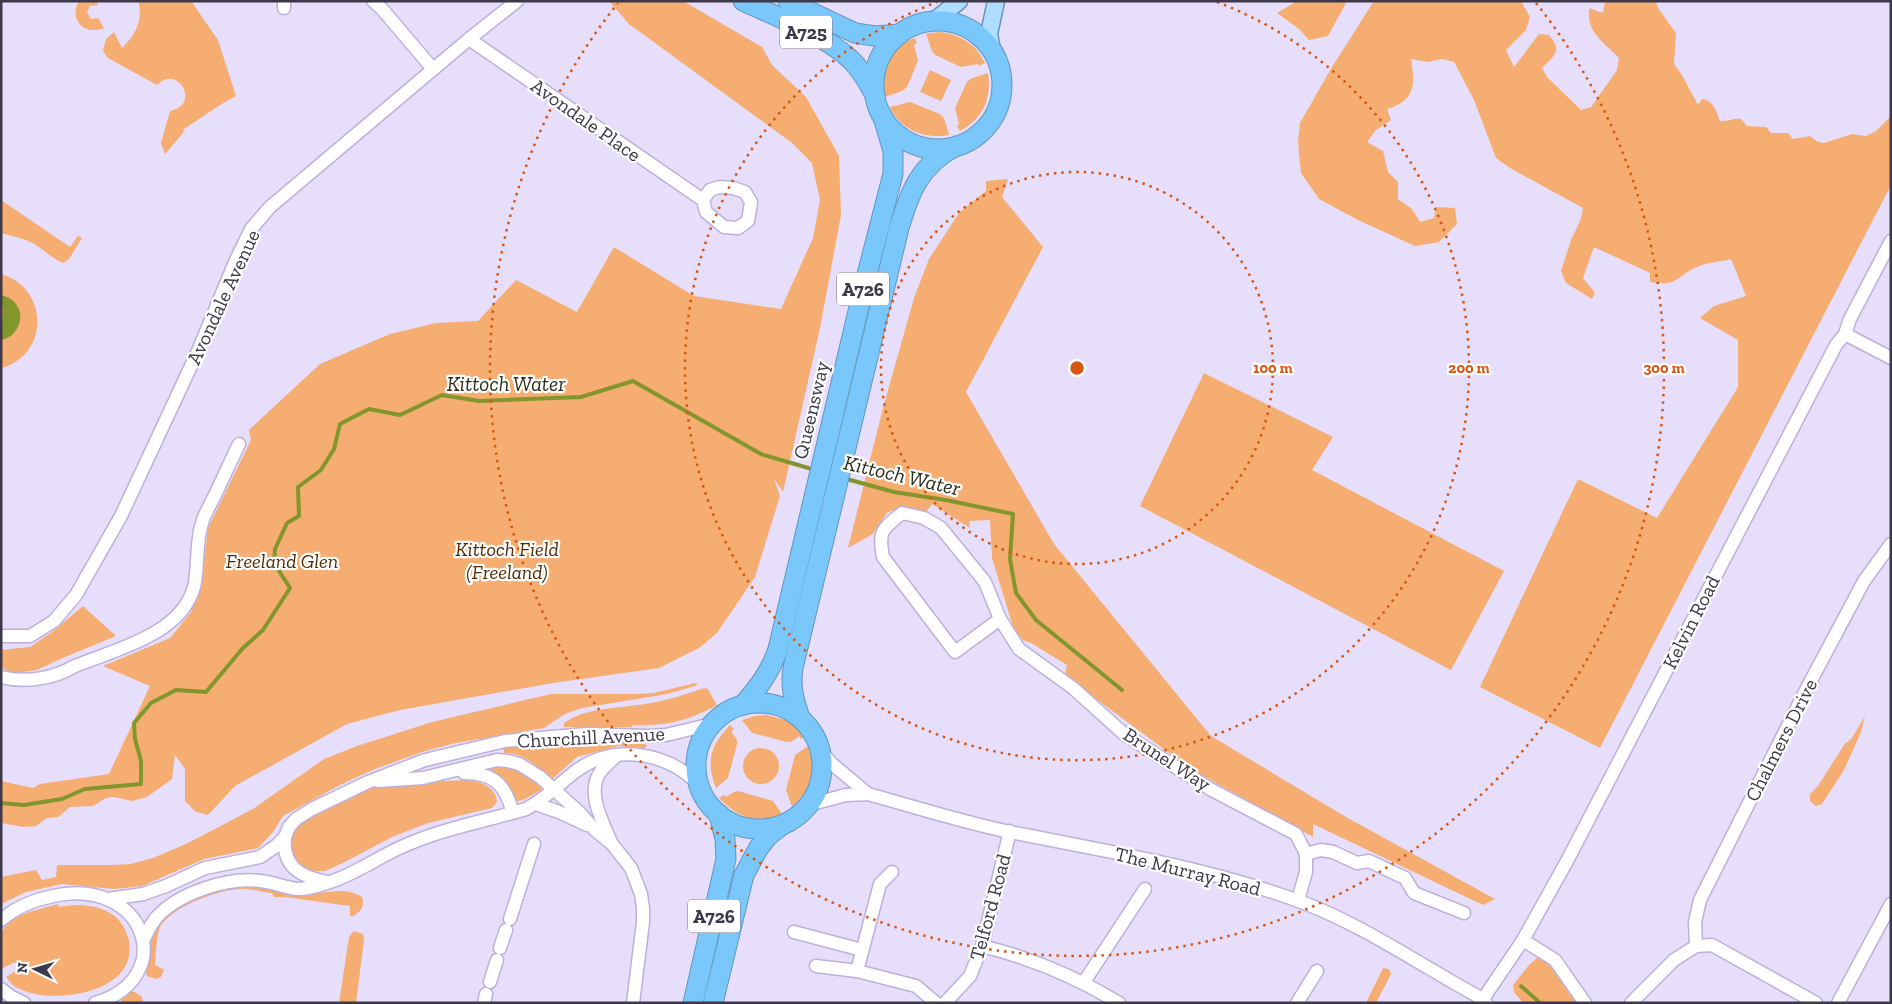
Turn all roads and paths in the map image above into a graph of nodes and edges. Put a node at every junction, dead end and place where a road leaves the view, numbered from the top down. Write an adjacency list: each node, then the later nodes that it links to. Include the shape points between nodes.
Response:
1 (373, 1): 11 (street)
2 (516, 1): 9 (street, Avondale Avenue)
3 (743, 1): 12 (highway, A725, via 840,50 862,72)
4 (788, 1): 8 (highway, A725, via 855,33 875,36)
5 (959, 1): 7 (main road, A726)
6 (996, 1): 10 (main road, A726, via 989,34)
7 (934, 21): 8 (highway, A726, via 916,25); 10 (highway, A726, via 961,25 984,40)
8 (900, 34): 12 (highway, A726, via 879,61)
9 (469, 39): 11 (street, Avondale Avenue); 15 (street, Avondale Place)
10 (992, 51): 14 (highway, A726, via 1002,83 996,111 978,134)
11 (433, 69): 22 (street, Avondale Avenue, via 270,207 251,229 121,516 76,595 54,621 30,636)
12 (875, 95): 13 (highway, A726)
13 (883, 117): 14 (highway, A726, via 896,133 915,144 935,148); 24 (highway, Queensway / A726, via 893,151 893,174 775,659 760,686)
14 (956, 146): 25 (highway, Queensway / A726, via 932,163 916,183 904,209 792,678 792,694)
15 (703, 200)
16 (1891, 241): 17 (street, Kelvin Road)
17 (1845, 334): 18 (street); 54 (street, Kelvin Road, via 1803,406)
18 (1891, 358)
19 (239, 444): 23 (street, via 202,522 194,588 183,609 167,626 66,672 40,679)
20 (1891, 544): 57 (street, Chalmers Drive, via 1864,581 1700,900 1695,922)
21 (1000, 619): 21 (street, Brunel Way, via 955,652 883,557 880,538 886,527 902,513 924,518 941,528 985,582); 44 (street, Brunel Way, via 1019,648 1073,688 1124,734 1210,789 1296,834)
22 (1, 636)
23 (1, 677)
24 (742, 705): 25 (highway, A726, via 770,704 789,710); 26 (highway, A726, via 726,712)
25 (800, 718): 27 (highway, A726, via 813,733)
26 (712, 724): 30 (street, Churchill Avenue, via 666,735 588,734 505,741 425,760); 31 (highway, A726, via 698,749 696,771)
27 (820, 750): 33 (street, The Murray Road); 35 (highway, A726, via 821,779)
28 (617, 755): 31 (street, Churchill Avenue, via 657,759 685,772); 32 (street, Churchill Avenue, via 587,764); 43 (street, via 598,775 595,792)
29 (444, 773): 30 (street); 32 (street, via 497,760 508,761 529,768); 36 (street, via 486,775 502,786)
30 (368, 782): 41 (street, Churchill Avenue, via 296,819)
31 (699, 785): 37 (highway, A726)
32 (554, 790): 34 (street, Churchill Avenue); 39 (street)
33 (868, 794): 35 (street, The Murray Road, via 846,795); 40 (street, The Murray Road)
34 (536, 804): 36 (street, Churchill Avenue); 39 (street)
35 (808, 805): 38 (highway, A726)
36 (513, 813): 46 (street, Churchill Avenue, via 436,833)
37 (718, 814): 38 (highway, A726, via 732,823 754,829); 69 (highway, A726, via 725,839 726,859)
38 (785, 824): 70 (highway, A726, via 764,841 748,864)
39 (596, 830): 43 (street)
40 (1010, 832): 49 (street, The Murray Road, via 1228,878); 56 (street, Telford Road)
41 (285, 837): 46 (street, via 285,852 295,870); 48 (street, Churchill Avenue, via 260,857 205,868 142,894)
42 (534, 844): 63 (street)
43 (612, 844): 68 (street, via 631,868 643,908)
44 (1306, 854): 49 (street, via 1306,872); 51 (street, via 1321,850 1357,863 1369,861 1405,878 1414,892)
45 (892, 872): 58 (street, via 880,884)
46 (329, 882): 55 (street, Churchill Avenue, via 298,889 240,880 212,886 168,908 156,918)
47 (1145, 889): 62 (street)
48 (108, 899): 52 (street, via 61,894 18,908); 55 (street, via 132,916)
49 (1298, 900): 65 (street, The Murray Road, via 1367,932)
50 (1891, 904): 78 (street)
51 (1464, 913)
52 (3, 917)
53 (794, 932): 58 (street)
54 (1523, 940): 65 (street, Kelvin Road); 75 (street, via 1555,960)
55 (143, 942): 67 (street, via 140,966 130,982)
56 (982, 946): 62 (street, via 1032,960); 72 (street, Telford Road, via 970,976)
57 (1696, 946): 76 (street, via 1674,960); 77 (street, via 1712,945)
58 (862, 950): 60 (street)
59 (816, 966): 60 (street)
60 (857, 971): 71 (street, via 916,986)
61 (1317, 971): 74 (street)
62 (1084, 982): 73 (street)
63 (487, 993)
64 (5, 995): 66 (street)
65 (1485, 1001)
66 (24, 1003)
67 (95, 1003)
68 (633, 1003)
69 (693, 1003)
70 (713, 1003)
71 (936, 1003)
72 (946, 1003)
73 (1119, 1003)
74 (1297, 1003)
75 (1585, 1003)
76 (1631, 1003)
77 (1816, 1003)
78 (1838, 1003)

